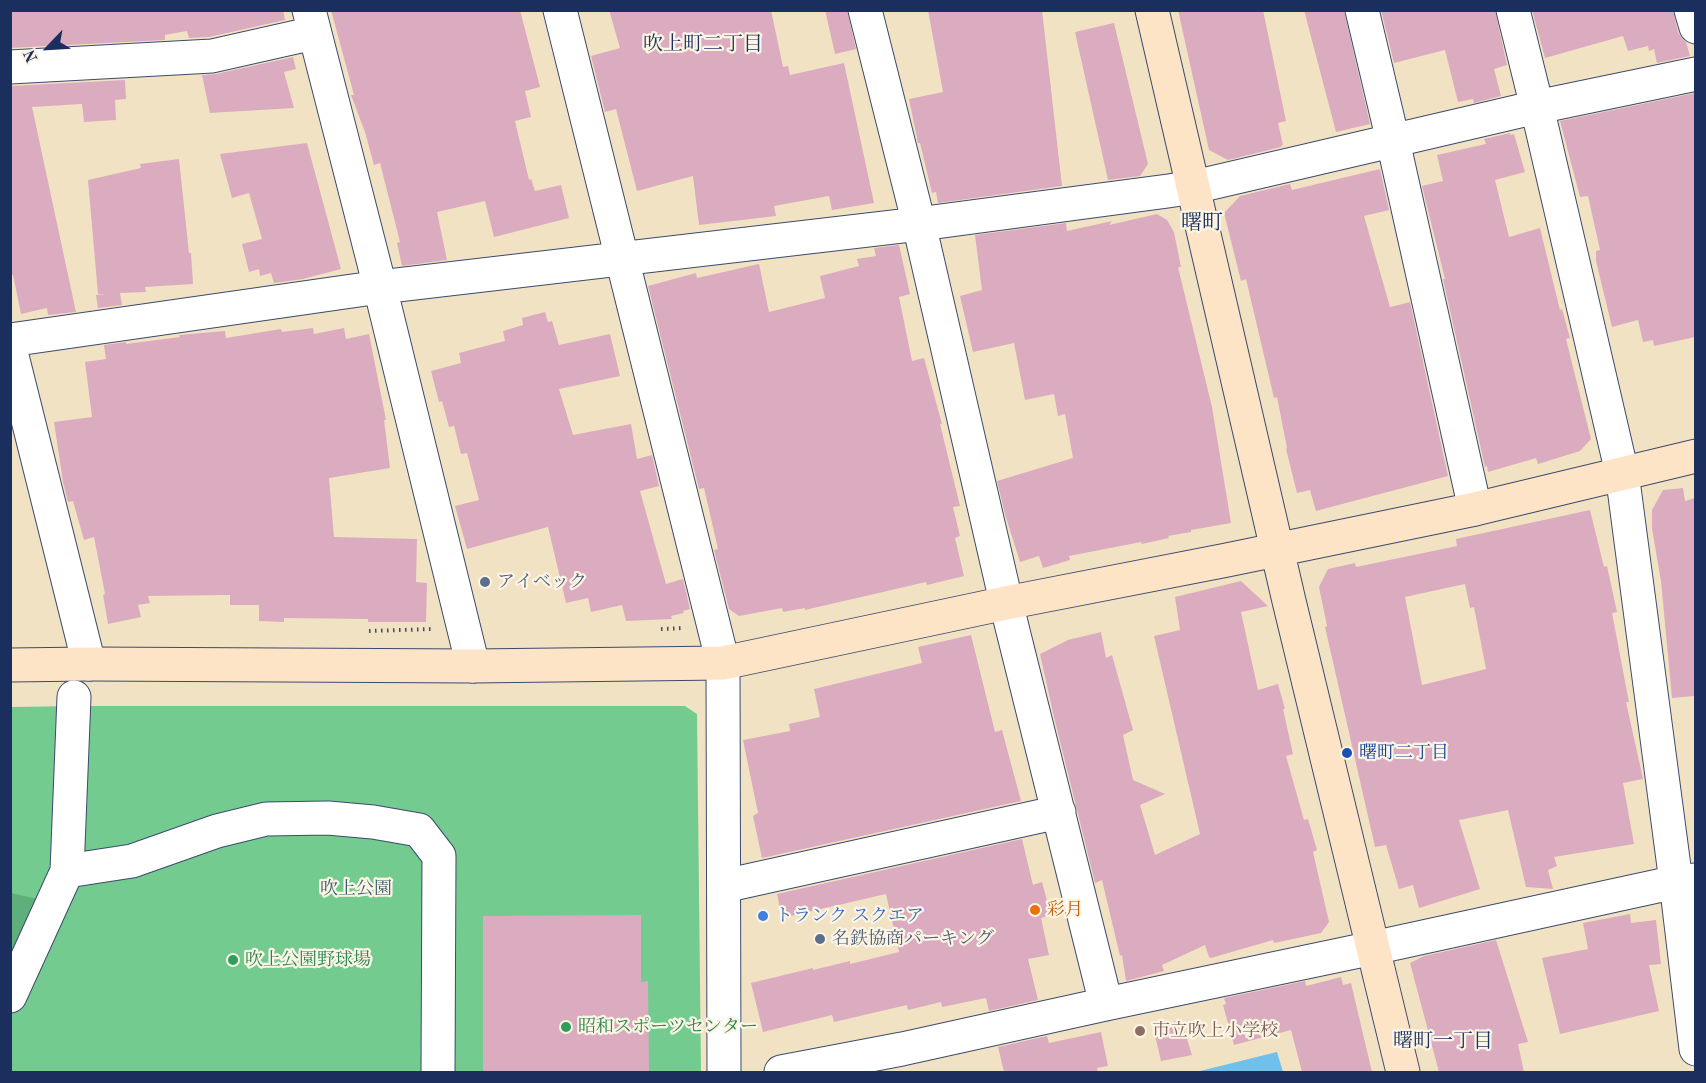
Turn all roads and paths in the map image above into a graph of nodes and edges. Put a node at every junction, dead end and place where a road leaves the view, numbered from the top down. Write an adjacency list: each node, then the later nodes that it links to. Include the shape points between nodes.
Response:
1 (560, 10): 15 (street)
2 (865, 10): 14 (street)
3 (1152, 10): 13 (street)
4 (1362, 10): 12 (street)
5 (1513, 10): 11 (street)
6 (1691, 10): 8 (street)
7 (312, 22): 9 (street, via 212,56); 16 (street)
8 (1695, 27)
9 (10, 67)
10 (1695, 74): 11 (street)
11 (1537, 107): 12 (street); 20 (street)
12 (1393, 141): 13 (street); 21 (street)
13 (1194, 187): 14 (street); 22 (street)
14 (919, 224): 15 (street); 23 (street)
15 (623, 258): 16 (street); 24 (street)
16 (380, 287): 17 (street); 27 (street)
17 (10, 339)
18 (10, 348): 25 (street)
19 (1695, 456): 20 (street)
20 (1622, 473): 21 (street); 31 (street)
21 (1475, 509): 22 (street)
22 (1277, 549): 23 (street); 33 (street)
23 (1006, 603): 24 (street); 29 (street)
24 (723, 663): 27 (street); 32 (street)
25 (89, 664): 26 (street); 27 (street)
26 (10, 665)
27 (473, 666)
28 (74, 698): 30 (street)
29 (1059, 812): 32 (street); 35 (street)
30 (67, 871): 34 (street); 38 (street, via 132,861 217,831 266,819 328,818 419,830 439,856)
31 (1685, 881): 33 (street); 36 (street)
32 (724, 886): 39 (street)
33 (1373, 948): 35 (street); 41 (street)
34 (10, 996)
35 (1106, 1004): 37 (street)
36 (1695, 1049)
37 (905, 1061): 40 (street)
38 (438, 1072)
39 (724, 1072)
40 (781, 1072)
41 (1403, 1072)

